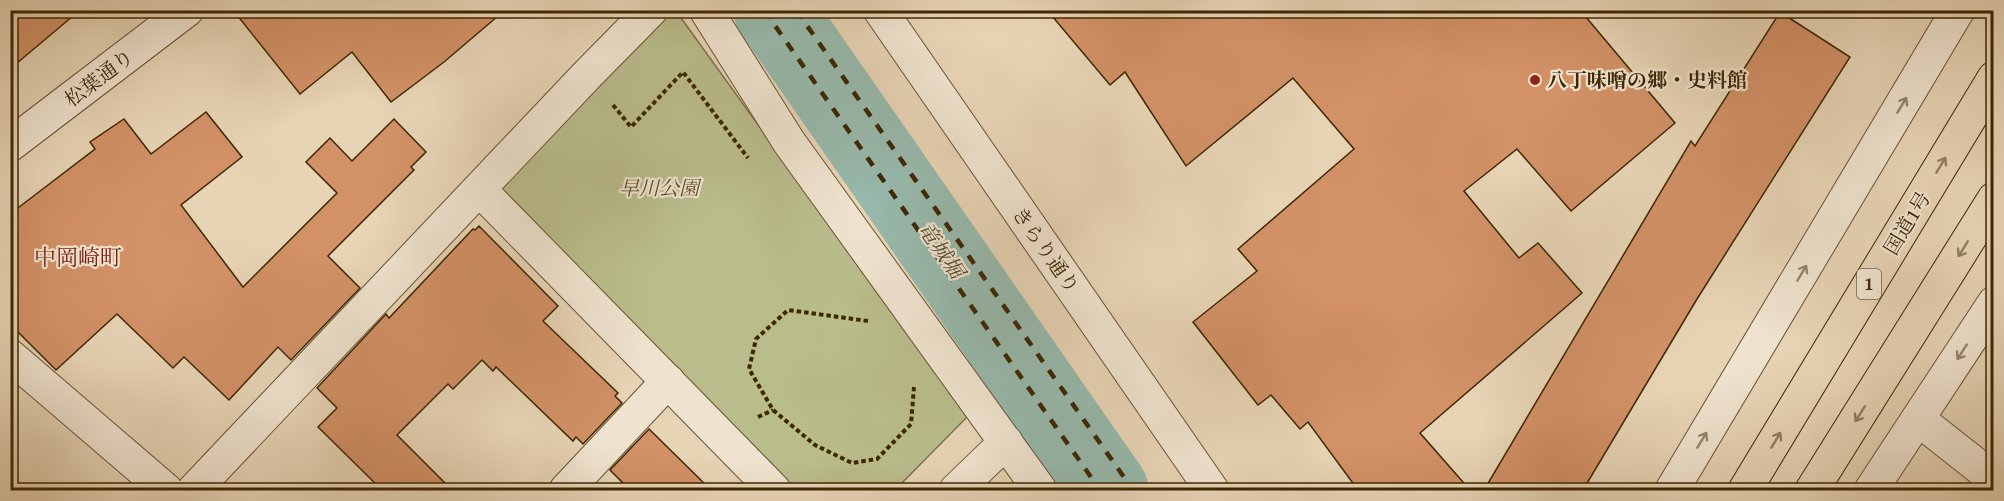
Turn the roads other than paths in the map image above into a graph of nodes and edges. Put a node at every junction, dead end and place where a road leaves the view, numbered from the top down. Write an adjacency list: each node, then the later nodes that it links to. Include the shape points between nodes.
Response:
1 (187, 10): 7 (street, 松葉通り)
2 (651, 10): 8 (street)
3 (706, 10): 14 (street, via 789,141)
4 (880, 10): 22 (street, きらり通り)
5 (1958, 10): 23 (street, one-way to 5)
6 (1994, 78): 24 (highway, 国道1号 / 1, one-way to 6)
7 (10, 145)
8 (480, 190): 12 (street); 17 (street)
9 (1994, 199): 25 (highway, one-way to 25)
10 (1994, 303): 13 (street, one-way to 13)
11 (10, 356): 16 (street)
12 (668, 381): 18 (street); 19 (street)
13 (1918, 419): 15 (street); 26 (street)
14 (1006, 442): 20 (street); 21 (street)
15 (1994, 479)
16 (166, 490)
17 (194, 490)
18 (566, 490)
19 (774, 490)
20 (956, 490)
21 (1040, 490)
22 (1212, 490)
23 (1672, 490)
24 (1745, 490)
25 (1812, 490)
26 (1871, 490)

